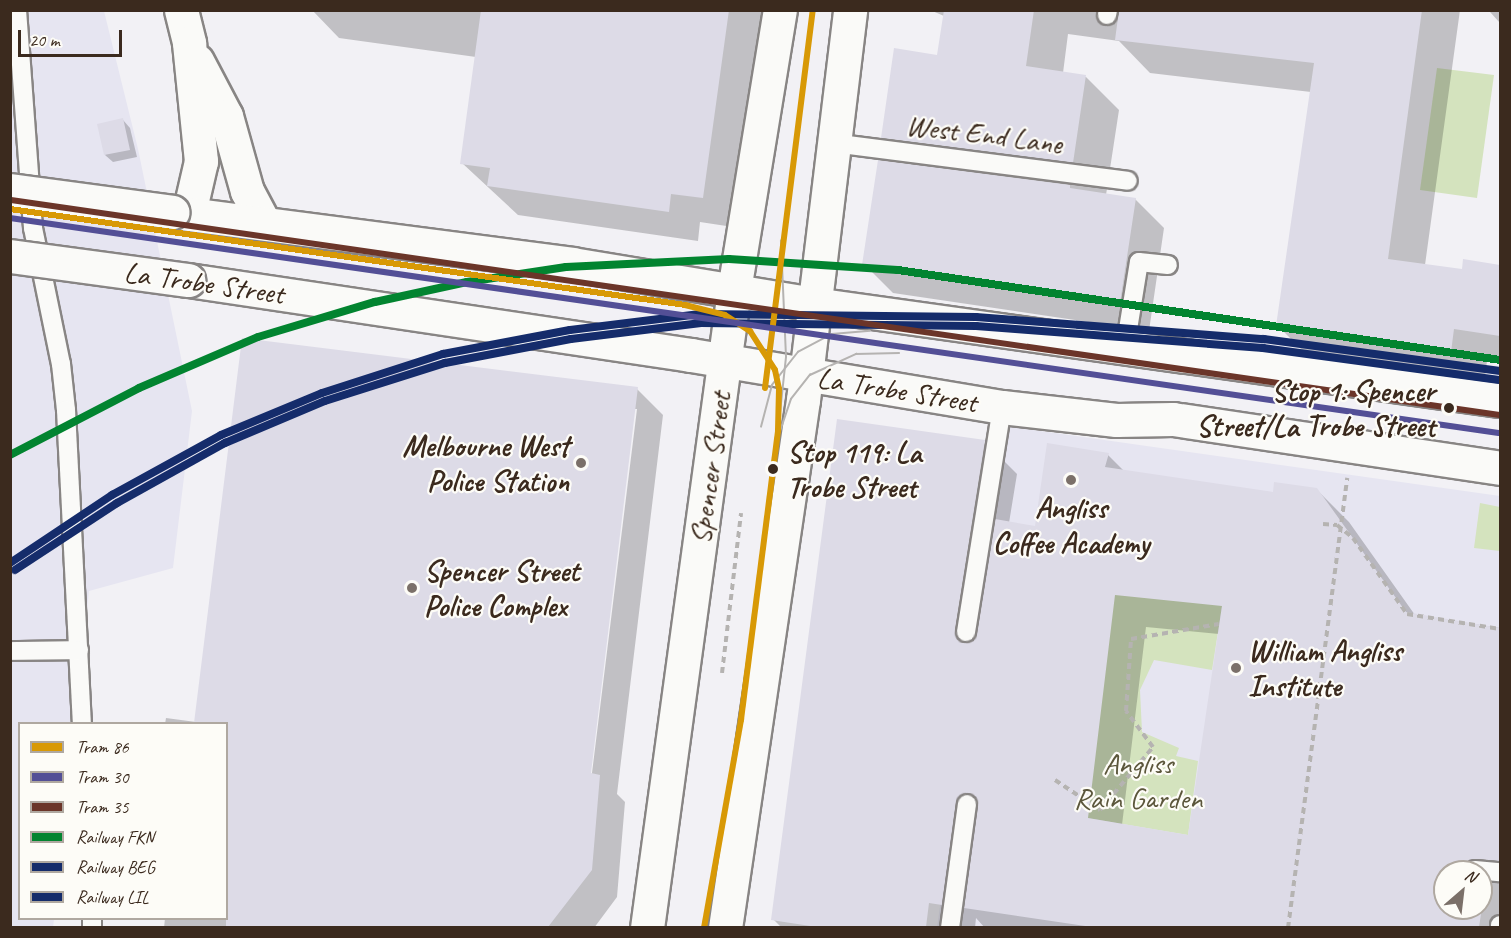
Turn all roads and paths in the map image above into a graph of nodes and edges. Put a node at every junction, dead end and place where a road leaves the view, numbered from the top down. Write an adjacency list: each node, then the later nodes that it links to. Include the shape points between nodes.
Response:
1 (17, 10): 28 (lane, via 33,228 61,364 66,410)
2 (180, 10): 5 (street)
3 (780, 10): 13 (street, Spencer Street)
4 (850, 10): 6 (street)
5 (189, 43): 9 (street, via 201,161); 10 (street, via 226,116 247,191)
6 (833, 143): 7 (lane, West End Lane); 14 (street)
7 (1128, 181)
8 (10, 190): 9 (street, bridge)
9 (181, 213): 10 (street)
10 (263, 221): 13 (street)
11 (10, 256): 16 (street, La Trobe Street, bridge)
12 (1168, 265): 15 (lane, via 1139,262)
13 (734, 290): 14 (street); 16 (street, Spencer Street)
14 (814, 304): 15 (street); 17 (street)
15 (1125, 348): 18 (street)
16 (724, 361): 17 (street, La Trobe Street); 34 (street, Spencer Street)
17 (805, 374): 19 (street, La Trobe Street); 35 (street)
18 (1500, 400)
19 (1002, 407): 20 (street, La Trobe Street, via 1116,420 1173,419); 27 (lane)
20 (1350, 447): 21 (street, La Trobe Street); 24 (path)
21 (1500, 468)
22 (742, 508): 30 (path)
23 (1323, 524): 24 (path)
24 (1338, 525): 26 (path, via 1353,538 1407,614); 37 (path)
25 (1219, 624): 32 (path, via 1131,639 1126,711 1153,747 1100,810)
26 (1500, 629)
27 (966, 632)
28 (79, 650): 29 (lane); 31 (lane)
29 (10, 651)
30 (722, 673)
31 (82, 722)
32 (1055, 780)
33 (967, 804): 36 (lane)
34 (647, 927)
35 (725, 927)
36 (950, 927)
37 (1288, 927)

